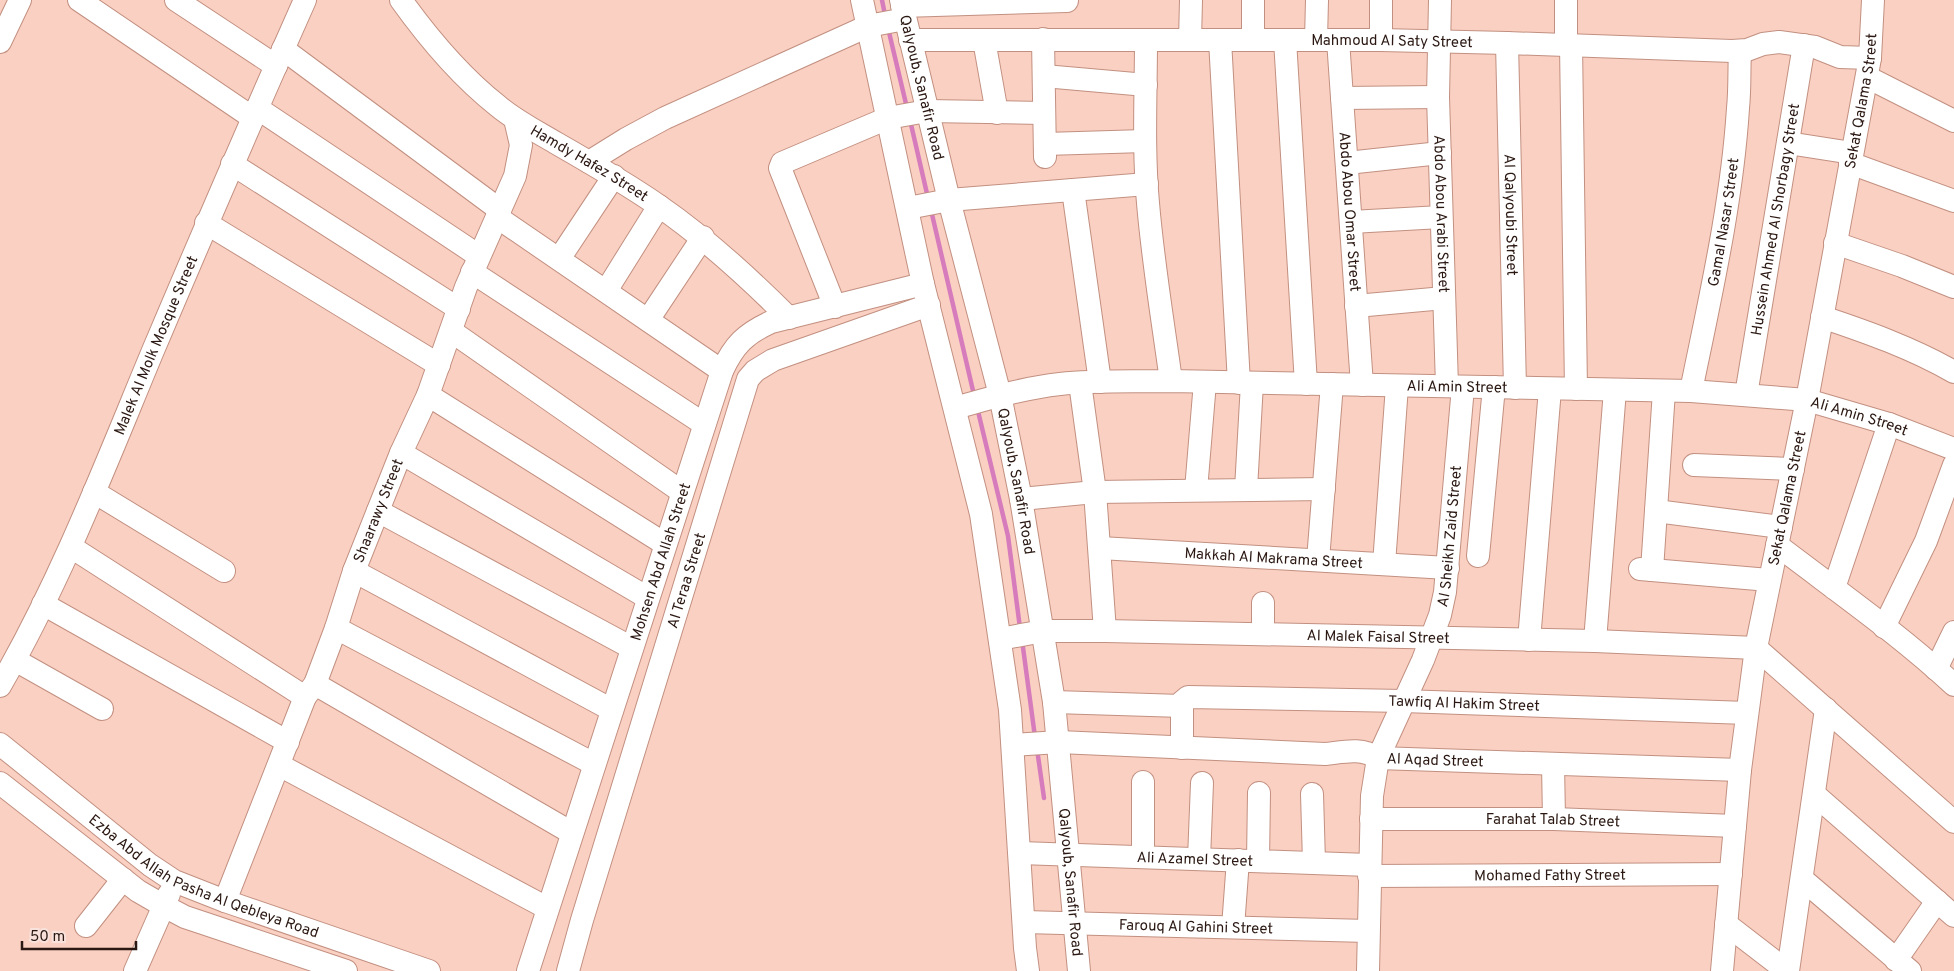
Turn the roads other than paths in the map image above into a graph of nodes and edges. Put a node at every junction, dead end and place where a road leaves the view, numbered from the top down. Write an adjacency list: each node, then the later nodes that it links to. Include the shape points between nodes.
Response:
1 (20, 0): 30 (street)
2 (79, 0): 43 (street)
3 (176, 0): 35 (street)
4 (305, 0): 35 (street, Malek Al Molk Mosque Street)
5 (401, 0): 45 (street, Hamdy Hafez Street, via 464,77)
6 (862, 0): 18 (street)
7 (1191, 0): 22 (street)
8 (1254, 0): 24 (street)
9 (1317, 0): 26 (street)
10 (1381, 0): 28 (street)
11 (1440, 0): 29 (street, Abdo Abou Arabi Street)
12 (1566, 0): 32 (street)
13 (1873, 0): 36 (street, Sekat Qalama Street)
14 (1067, 1): 16 (street)
15 (952, 2): 16 (street); 17 (street)
16 (985, 2)
17 (904, 16): 18 (street); 20 (street, Mahmoud Al Saty Street); 41 (street, Qalyoub, Sanafir Road)
18 (868, 26): 46 (street); 52 (street, via 665,118)
19 (1043, 39): 20 (street, Mahmoud Al Saty Street); 21 (street, Mahmoud Al Saty Street); 37 (street)
20 (984, 40): 42 (street)
21 (1146, 40): 22 (street, Mahmoud Al Saty Street); 38 (street)
22 (1190, 40): 23 (street, Mahmoud Al Saty Street)
23 (1220, 40): 24 (street, Mahmoud Al Saty Street); 87 (street)
24 (1253, 40): 25 (street, Mahmoud Al Saty Street)
25 (1285, 40): 26 (street, Mahmoud Al Saty Street); 88 (street)
26 (1316, 40): 27 (street, Mahmoud Al Saty Street)
27 (1338, 40): 28 (street, Mahmoud Al Saty Street); 40 (street, Abdo Abou Omar Street)
28 (1380, 40): 29 (street, Mahmoud Al Saty Street)
29 (1439, 41): 31 (street, Mahmoud Al Saty Street); 39 (street, Abdo Abou Arabi Street)
30 (0, 42)
31 (1507, 43): 32 (street, Mahmoud Al Saty Street); 93 (street, Al Qalyoubi Street)
32 (1568, 45): 34 (street, Mahmoud Al Saty Street); 95 (street)
33 (1804, 45): 34 (street, Mahmoud Al Saty Street, via 1772,42); 36 (street, Mahmoud Al Saty Street); 49 (street, Hussein Ahmed Al Shorbagy Street)
34 (1740, 51): 98 (street, Gamal Nasar Street, via 1731,178)
35 (280, 58): 43 (street, Malek Al Molk Mosque Street); 62 (street)
36 (1868, 67): 47 (street); 51 (street, Sekat Qalama Street)
37 (1044, 76): 38 (street); 44 (street)
38 (1146, 85): 48 (street)
39 (1438, 97): 40 (street); 50 (street, Abdo Abou Arabi Street)
40 (1342, 98): 53 (street, Abdo Abou Omar Street)
41 (927, 111): 42 (street); 46 (street); 58 (street, Qalyoub, Sanafir Road)
42 (996, 112): 44 (street)
43 (255, 113): 54 (street, Malek Al Molk Mosque Street); 69 (street)
44 (1044, 113): 48 (street, via 1045,150)
45 (515, 118): 52 (street, Hamdy Hafez Street); 62 (street, Shaarawy Street, via 521,145 519,160)
46 (888, 118): 61 (street); 75 (street, via 784,161 780,168)
47 (1954, 121)
48 (1145, 141): 56 (street)
49 (1788, 143): 51 (street); 101 (street, Hussein Ahmed Al Shorbagy Street)
50 (1440, 153): 53 (street); 63 (street, Abdo Abou Arabi Street)
51 (1851, 158): 59 (street); 67 (street, Sekat Qalama Street)
52 (589, 162): 55 (street, Hamdy Hafez Street)
53 (1347, 163): 64 (street, Abdo Abou Omar Street)
54 (232, 164): 65 (street, Malek Al Molk Mosque Street); 76 (street)
55 (614, 176): 60 (street, Hamdy Hafez Street); 68 (street)
56 (1147, 184): 57 (street); 84 (street)
57 (1073, 190): 58 (street); 86 (street)
58 (948, 200): 61 (street); 100 (street, Qalyoub, Sanafir Road)
59 (1954, 201)
60 (659, 206): 66 (street, Hamdy Hafez Street); 71 (street)
61 (908, 208): 72 (street)
62 (498, 213): 68 (street); 69 (street, Shaarawy Street)
63 (1442, 217): 64 (street); 73 (street, Abdo Abou Arabi Street)
64 (1351, 222): 74 (street, Abdo Abou Omar Street)
65 (206, 223): 81 (street); 114 (street, Malek Al Molk Mosque Street)
66 (703, 237): 78 (street, Hamdy Hafez Street); 79 (street)
67 (1835, 243): 70 (street); 77 (street, Sekat Qalama Street)
68 (559, 259): 71 (street)
69 (476, 264): 76 (street, Shaarawy Street); 104 (street)
70 (1954, 287)
71 (606, 292): 79 (street)
72 (926, 295): 75 (street, Mohsen Abd Allah Street); 103 (street); 207 (street, Al Teraa Street, via 773,360 748,379)
73 (1444, 298): 74 (street); 92 (street, Abdo Abou Arabi Street)
74 (1356, 306): 90 (street, Abdo Abou Omar Street)
75 (835, 307): 78 (street, Mohsen Abd Allah Street)
76 (459, 309): 80 (street, Shaarawy Street)
77 (1822, 317): 83 (street, via 1880,336); 102 (street, Sekat Qalama Street)
78 (789, 318): 82 (street, Mohsen Abd Allah Street, via 755,329 740,340)
79 (648, 320): 82 (street)
80 (452, 331): 81 (street, Shaarawy Street); 115 (street)
81 (439, 365): 99 (street, Shaarawy Street)
82 (722, 371): 104 (street, Mohsen Abd Allah Street)
83 (1954, 372)
84 (1171, 381): 85 (street, Ali Amin Street); 86 (street, Ali Amin Street)
85 (1205, 382): 87 (street, Ali Amin Street); 113 (street)
86 (1090, 383): 100 (street, Ali Amin Street); 116 (street)
87 (1246, 383): 88 (street, Ali Amin Street); 111 (street)
88 (1306, 384): 89 (street, Ali Amin Street)
89 (1332, 384): 90 (street, Ali Amin Street); 112 (street)
90 (1362, 385): 91 (street, Ali Amin Street)
91 (1397, 386): 92 (street, Ali Amin Street); 126 (street)
92 (1455, 387): 93 (street, Ali Amin Street); 127 (street, Al Sheikh Zaid Street)
93 (1504, 388): 94 (street, Ali Amin Street); 124 (street, Al Qalyoubi Street)
94 (1550, 389): 95 (street, Ali Amin Street); 143 (street)
95 (1576, 389): 96 (street, Ali Amin Street)
96 (1615, 390): 97 (street, Ali Amin Street); 144 (street)
97 (1664, 391): 98 (street, Ali Amin Street); 119 (street)
98 (1691, 391): 101 (street, Ali Amin Street)
99 (428, 395): 107 (street, Shaarawy Street); 121 (street)
100 (1000, 395): 103 (street, Ali Amin Street); 117 (street, Qalyoub, Sanafir Road)
101 (1746, 396): 102 (street, Ali Amin Street)
102 (1807, 400): 105 (street, Ali Amin Street); 110 (street, Sekat Qalama Street)
103 (955, 408): 142 (street, via 981,514)
104 (704, 424): 115 (street, Mohsen Abd Allah Street)
105 (1889, 424): 106 (street, Ali Amin Street); 131 (street)
106 (1954, 449)
107 (402, 453): 118 (street, Shaarawy Street); 132 (street)
108 (1694, 465): 110 (street)
109 (1954, 465): 135 (street, via 1926,541)
110 (1793, 469): 120 (street, Sekat Qalama Street)
111 (1246, 489): 112 (street); 113 (street)
112 (1324, 489): 125 (street)
113 (1196, 490): 116 (street)
114 (94, 492): 122 (street, Malek Al Molk Mosque Street); 128 (street)
115 (682, 492): 121 (street, Mohsen Abd Allah Street)
116 (1095, 492): 117 (street); 123 (street)
117 (1021, 500): 137 (street, Qalyoub, Sanafir Road)
118 (378, 511): 129 (street, Shaarawy Street); 145 (street)
119 (1656, 511): 120 (street); 130 (street, via 1646,569)
120 (1779, 536): 130 (street, Sekat Qalama Street); 131 (street)
121 (665, 544): 132 (street, Mohsen Abd Allah Street)
122 (71, 547): 133 (street, Malek Al Molk Mosque Street); 151 (street)
123 (1100, 548): 125 (street, Makkah Al Makrama Street); 138 (street)
124 (1478, 556)
125 (1318, 560): 126 (street, Makkah Al Makrama Street)
126 (1384, 564): 127 (street, Makkah Al Makrama Street)
127 (1448, 568): 141 (street, Al Sheikh Zaid Street, via 1440,615)
128 (224, 571)
129 (354, 571): 136 (street, Shaarawy Street); 156 (street)
130 (1769, 580): 146 (street, Sekat Qalama Street)
131 (1834, 588): 135 (street)
132 (648, 598): 145 (street, Mohsen Abd Allah Street)
133 (43, 604): 147 (street, Malek Al Molk Mosque Street); 159 (street)
134 (1263, 604): 140 (street)
135 (1884, 627): 148 (street)
136 (336, 628): 151 (street, Shaarawy Street); 165 (street)
137 (1043, 631): 138 (street, Al Malek Faisal Street); 142 (street, Al Malek Faisal Street); 153 (street, Qalyoub, Sanafir Road)
138 (1105, 631): 140 (street, Al Malek Faisal Street)
139 (1954, 632): 148 (street)
140 (1264, 634): 141 (street, Al Malek Faisal Street)
141 (1432, 637): 143 (street, Al Malek Faisal Street); 152 (street, Al Sheikh Zaid Street)
142 (1000, 639): 162 (street)
143 (1529, 640): 144 (street, Al Malek Faisal Street)
144 (1595, 641): 146 (street, Al Malek Faisal Street)
145 (632, 648): 156 (street, Mohsen Abd Allah Street)
146 (1756, 648): 157 (street); 158 (street, Sekat Qalama Street)
147 (15, 660): 150 (street, Malek Al Molk Mosque Street); 155 (street)
148 (1936, 669): 149 (street)
149 (1954, 685)
150 (0, 686)
151 (310, 690): 159 (street, Shaarawy Street); 179 (street)
152 (1403, 701): 154 (street, Tawfiq Al Hakim Street, via 1188,697); 158 (street, Tawfiq Al Hakim Street); 164 (street, Al Sheikh Zaid Street)
153 (1054, 702): 154 (street, Tawfiq Al Hakim Street); 160 (street, Qalyoub, Sanafir Road)
154 (1182, 704): 163 (street)
155 (102, 709)
156 (612, 710): 165 (street, Mohsen Abd Allah Street)
157 (1826, 710): 174 (street); 175 (street)
158 (1747, 712): 168 (street, Sekat Qalama Street)
159 (288, 742): 167 (street, Shaarawy Street)
160 (1059, 742): 162 (street, Al Aqad Street); 163 (street, Al Aqad Street); 181 (street, Qalyoub, Sanafir Road)
161 (0, 744): 190 (street, Ezba Abd Allah Pasha Al Qebleya Road)
162 (1013, 746): 180 (street)
163 (1182, 748): 164 (street, Al Aqad Street, via 1325,754 1356,750)
164 (1378, 758): 166 (street, Al Aqad Street); 176 (street, Al Sheikh Zaid Street)
165 (594, 764): 179 (street, Mohsen Abd Allah Street)
166 (1553, 764): 168 (street, Al Aqad Street); 177 (street)
167 (279, 765): 191 (street, Shaarawy Street); 194 (street)
168 (1740, 770): 178 (street, Sekat Qalama Street)
169 (1143, 782): 182 (street)
170 (0, 783): 188 (street)
171 (1202, 783): 183 (street)
172 (1259, 793): 184 (street)
173 (1312, 794): 185 (street)
174 (1814, 794): 189 (street); 192 (street)
175 (1950, 809)
176 (1371, 819): 177 (street, Farahat Talab Street); 186 (street, Al Sheikh Zaid Street)
177 (1554, 819): 178 (street, Farahat Talab Street)
178 (1735, 826): 187 (street, Sekat Qalama Street)
179 (572, 833): 194 (street, Mohsen Abd Allah Street)
180 (1020, 853): 181 (street, Ali Azamel Street); 196 (street)
181 (1069, 854): 182 (street, Ali Azamel Street); 197 (street, Qalyoub, Sanafir Road)
182 (1143, 857): 183 (street, Ali Azamel Street)
183 (1199, 858): 184 (street, Ali Azamel Street)
184 (1248, 860): 185 (street, Ali Azamel Street); 200 (street)
185 (1314, 862): 186 (street, Ali Azamel Street)
186 (1369, 871): 187 (street, Mohamed Fathy Street); 201 (street, Al Sheikh Zaid Street)
187 (1731, 874): 198 (street, Sekat Qalama Street)
188 (123, 879): 193 (street); 199 (street)
189 (1802, 879): 202 (street); 212 (street)
190 (174, 881): 191 (street, Ezba Abd Allah Pasha Al Qebleya Road); 193 (street)
191 (225, 901): 205 (street, Ezba Abd Allah Pasha Al Qebleya Road)
192 (1937, 901): 195 (street); 202 (street)
193 (164, 906): 203 (street); 204 (street, via 185,917)
194 (547, 908): 206 (street, Mohsen Abd Allah Street)
195 (1954, 916)
196 (1024, 922): 197 (street, Farouq Al Gahini Street); 208 (street)
197 (1074, 923): 200 (street, Farouq Al Gahini Street); 209 (street, Qalyoub, Sanafir Road)
198 (1726, 924): 211 (street, Sekat Qalama Street); 212 (street)
199 (86, 926)
200 (1233, 927): 201 (street, Farouq Al Gahini Street)
201 (1368, 931): 210 (street, Al Sheikh Zaid Street)
202 (1903, 965)
203 (135, 971)
204 (346, 971)
205 (429, 971)
206 (528, 971)
207 (568, 971)
208 (1028, 971)
209 (1079, 971)
210 (1368, 971)
211 (1722, 971)
212 (1787, 971)

